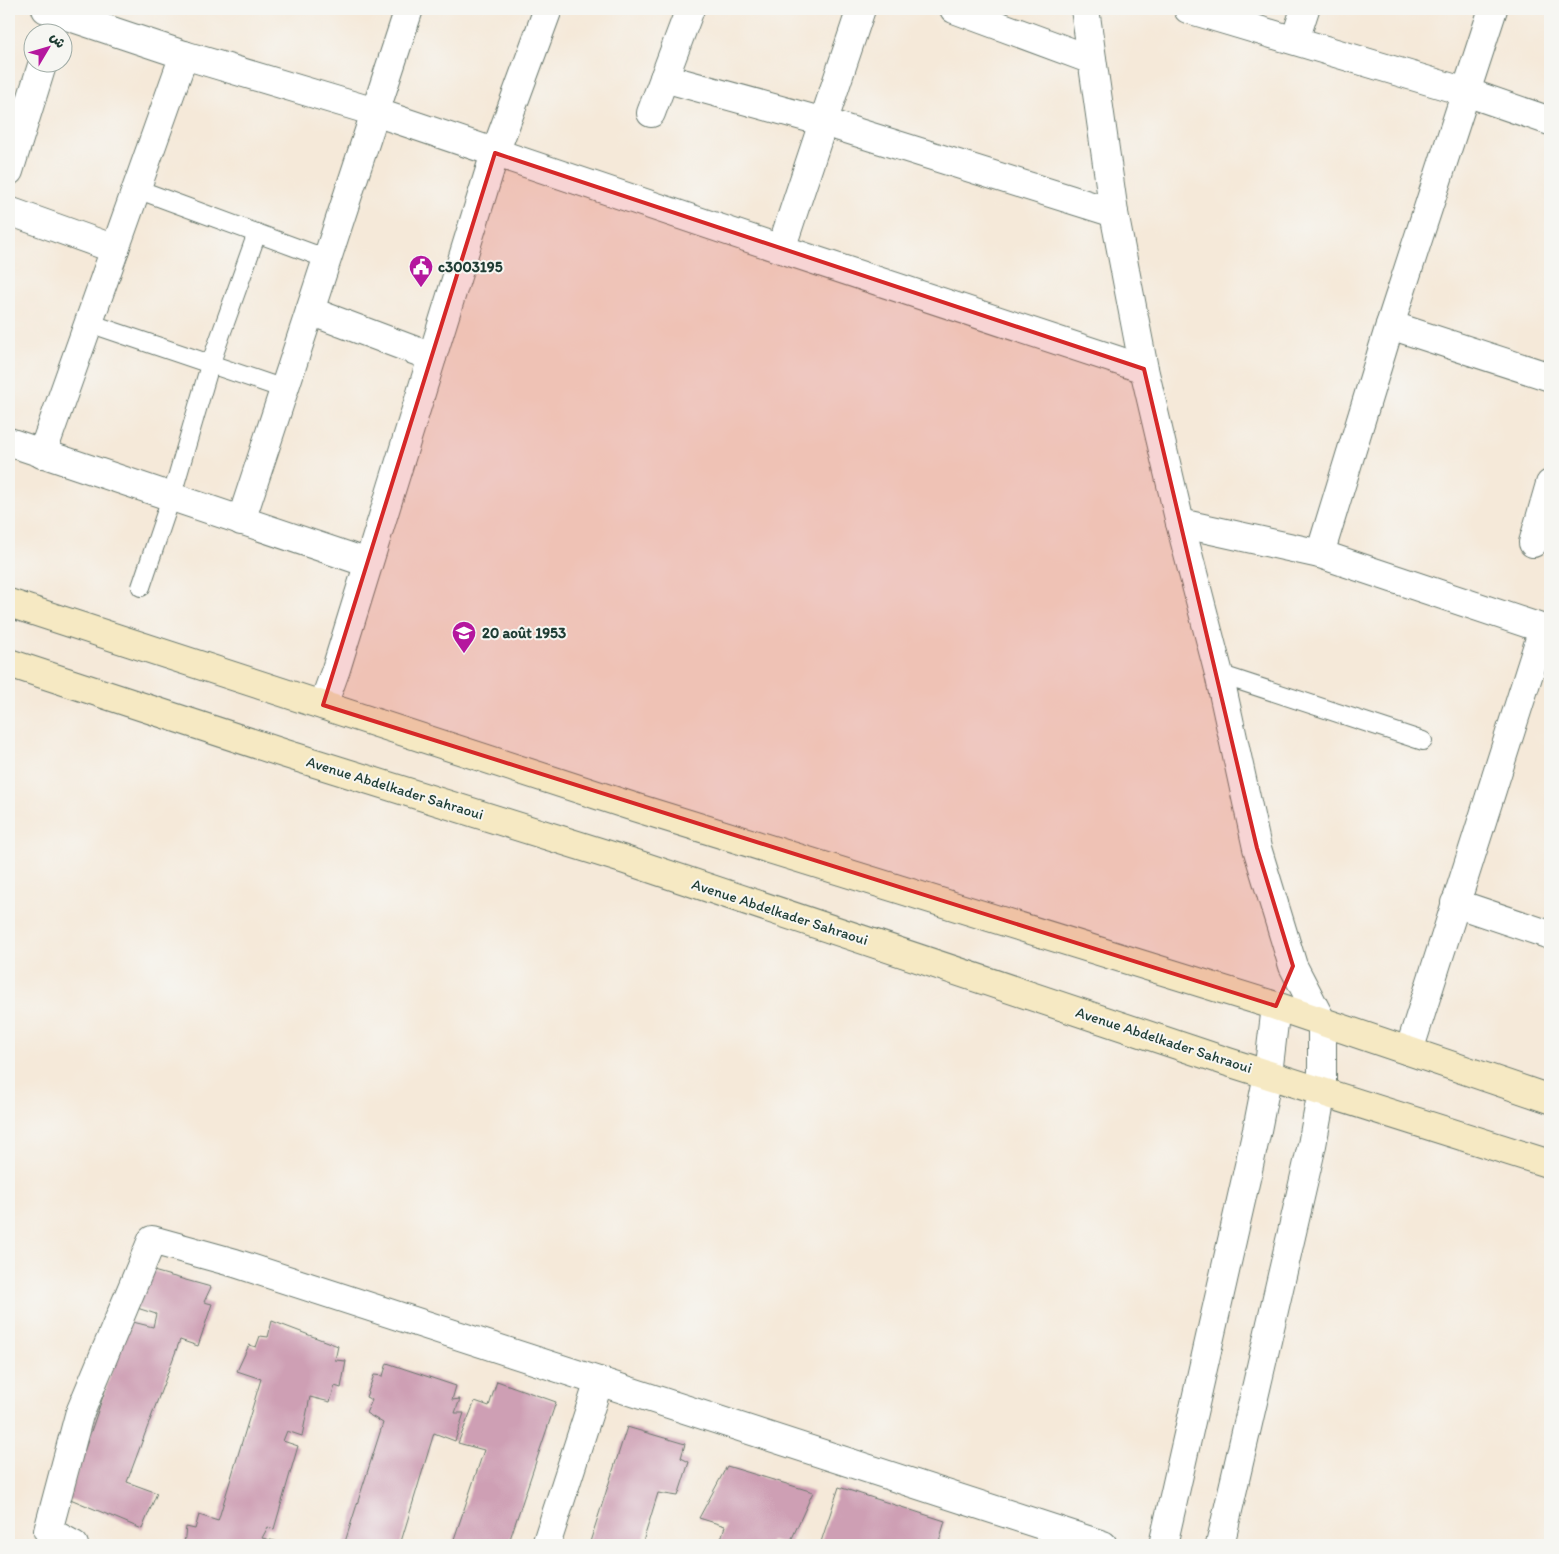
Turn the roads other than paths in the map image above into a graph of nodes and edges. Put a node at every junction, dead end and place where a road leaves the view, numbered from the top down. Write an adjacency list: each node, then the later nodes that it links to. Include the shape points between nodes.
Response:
1 (409, 9): 17 (street)
2 (548, 9): 21 (street)
3 (690, 9): 15 (street)
4 (954, 9): 13 (street)
5 (1085, 9): 13 (street)
6 (1188, 9): 11 (street)
7 (1305, 9): 11 (street)
8 (1493, 9): 16 (street)
9 (856, 10): 20 (street)
10 (54, 16): 12 (street)
11 (1295, 40): 16 (street)
12 (184, 55): 17 (street); 23 (street)
13 (1092, 60): 25 (street)
14 (40, 72): 22 (street)
15 (664, 78): 18 (street); 20 (street)
16 (1466, 92): 19 (street); 32 (street)
17 (375, 112): 21 (street); 29 (street)
18 (651, 113)
19 (1550, 121)
20 (824, 122): 25 (street); 28 (street)
21 (496, 153): 28 (street); 33 (street)
22 (9, 171)
23 (137, 189): 26 (lane); 27 (street)
24 (9, 211): 27 (street)
25 (1114, 213): 35 (street)
26 (256, 233): 29 (lane); 34 (lane)
27 (115, 248): 31 (street)
28 (781, 249): 35 (street)
29 (327, 259): 30 (street)
30 (310, 310): 33 (street); 37 (street)
31 (89, 323): 34 (lane); 39 (street)
32 (1390, 325): 36 (street); 45 (street)
33 (432, 357): 46 (street)
34 (210, 365): 37 (lane); 41 (lane)
35 (1144, 369): 43 (street)
36 (1550, 377)
37 (284, 389): 42 (street)
38 (9, 442): 39 (street)
39 (42, 454): 41 (street)
40 (1550, 484): 44 (street)
41 (172, 498): 42 (street); 47 (lane)
42 (241, 521): 46 (street)
43 (1180, 523): 45 (street); 51 (street)
44 (1533, 543)
45 (1320, 554): 49 (street)
46 (368, 563): 52 (street)
47 (141, 587)
48 (9, 604): 52 (main road)
49 (1547, 630): 54 (street)
50 (9, 663): 60 (main road, Avenue Abdelkader Sahraoui, via 622,859)
51 (1219, 674): 53 (lane); 56 (street, via 1258,848)
52 (323, 705): 57 (main road, via 637,808)
53 (1423, 741)
54 (1455, 903): 55 (street); 59 (street)
55 (1550, 935)
56 (1293, 966): 57 (street); 58 (street)
57 (1276, 1006): 58 (main road); 60 (street)
58 (1322, 1022): 59 (main road); 61 (street)
59 (1409, 1051): 62 (main road)
60 (1268, 1074): 61 (main road, Avenue Abdelkader Sahraoui); 68 (street)
61 (1322, 1091): 63 (main road, Avenue Abdelkader Sahraoui); 69 (street)
62 (1550, 1099)
63 (1550, 1164)
64 (598, 1381): 65 (street, via 235,1263 152,1240 78,1415 48,1531); 66 (street); 67 (street)
65 (74, 1545)
66 (546, 1545)
67 (1103, 1545)
68 (1163, 1545)
69 (1220, 1545)

